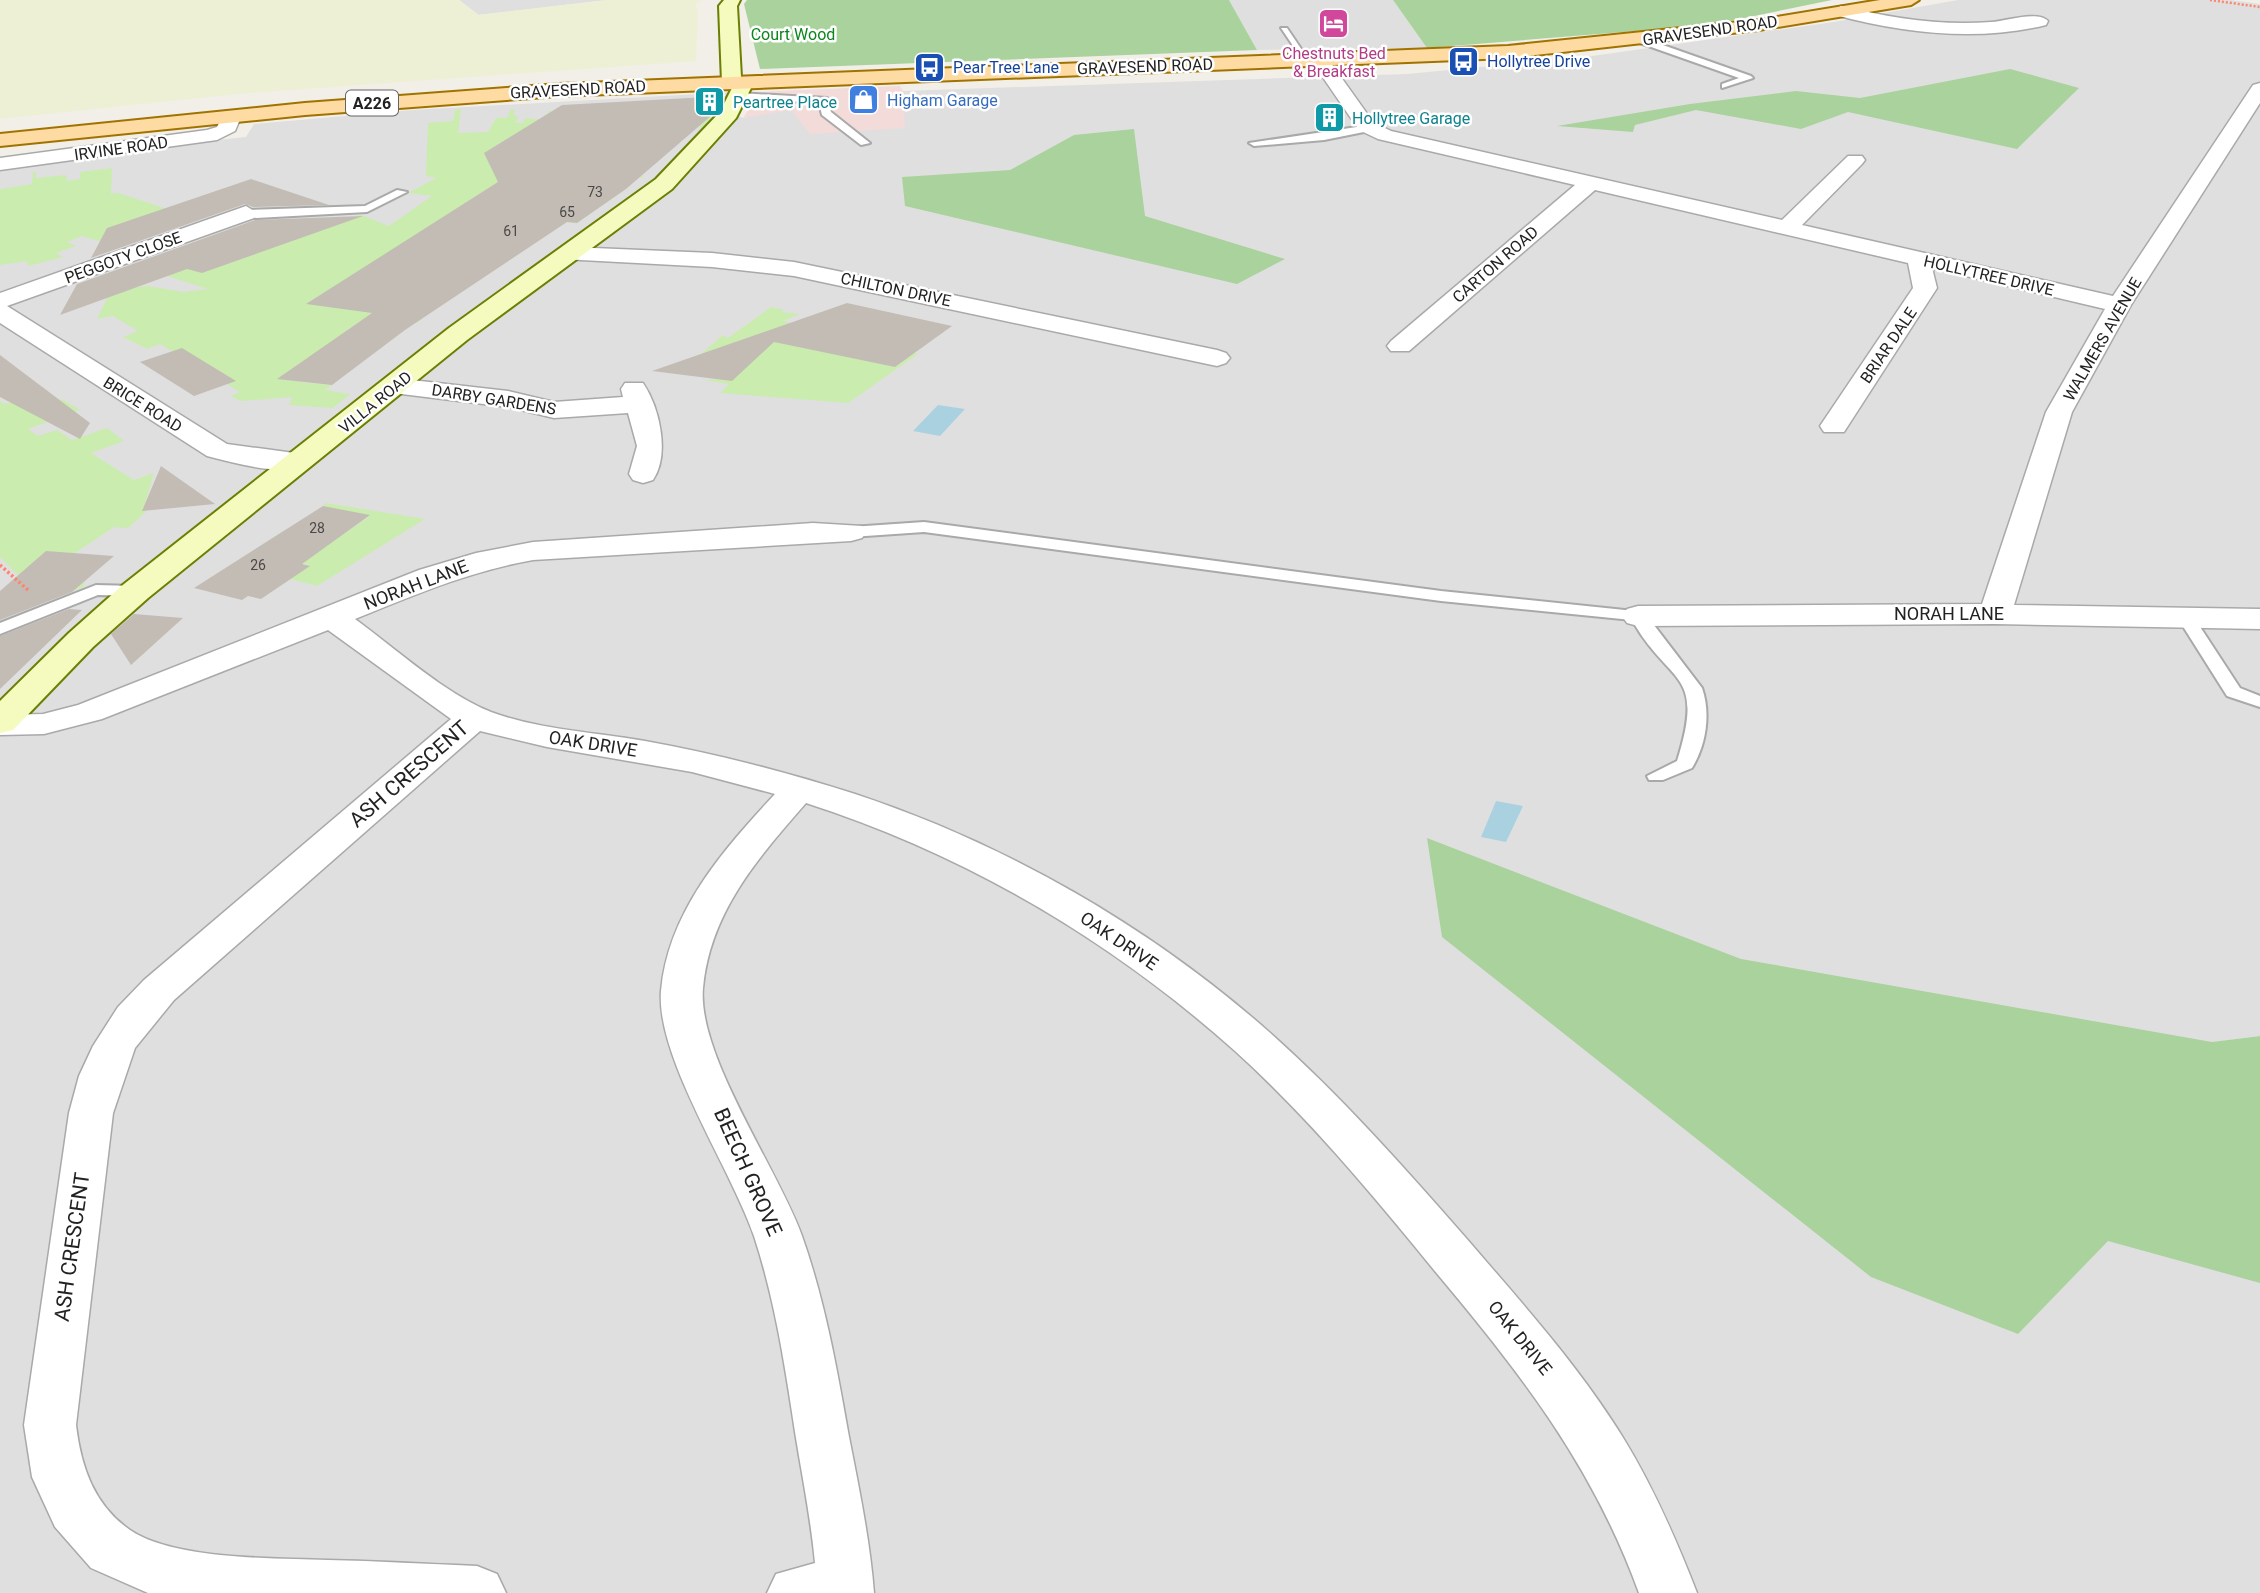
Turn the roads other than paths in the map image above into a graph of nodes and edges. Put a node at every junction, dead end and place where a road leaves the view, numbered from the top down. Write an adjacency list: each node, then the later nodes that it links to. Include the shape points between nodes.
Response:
1 (732, 0): 9 (street, via 728,6)
2 (1910, 0): 3 (main road, GRAVESEND ROAD / A226)
3 (1841, 11): 4 (street, via 1876,20 1972,30 2032,23); 6 (main road, GRAVESEND ROAD / A226)
4 (1992, 15)
5 (1284, 30): 7 (lane)
6 (1640, 40): 7 (main road, GRAVESEND ROAD / A226, via 1508,52); 8 (lane, via 1748,78)
7 (1314, 60): 9 (main road, GRAVESEND ROAD / A226); 12 (street)
8 (1725, 86)
9 (738, 87): 11 (main road, GRAVESEND ROAD / A226, via 450,97); 14 (lane, via 824,100 826,113); 22 (street, VILLA ROAD, via 722,123 687,163)
10 (2260, 89): 25 (street, WALMERS AVENUE)
11 (231, 117): 13 (main road, GRAVESEND ROAD / A226); 17 (street, IRVINE ROAD, via 227,129 213,136)
12 (1370, 128): 15 (lane); 18 (street, HOLLYTREE DRIVE, via 1395,138)
13 (0, 140)
14 (864, 143)
15 (1254, 143)
16 (1855, 160): 21 (street)
17 (0, 164)
18 (1591, 182): 21 (street, HOLLYTREE DRIVE); 27 (street, CARTON ROAD)
19 (401, 192): 20 (lane, via 367,209)
20 (246, 213): 24 (street, PEGGOTY CLOSE)
21 (1788, 227): 23 (street, HOLLYTREE DRIVE)
22 (570, 254): 28 (street, CHILTON DRIVE, via 712,260 794,269); 29 (street, VILLA ROAD)
23 (1920, 260): 25 (street, HOLLYTREE DRIVE); 30 (street, BRIAR DALE, via 1925,288)
24 (0, 301)
25 (2119, 305): 36 (street, WALMERS AVENUE, via 2059,412)
26 (0, 312): 31 (street, BRICE ROAD, via 217,450)
27 (1400, 346)
28 (1217, 358)
29 (394, 386): 31 (street, VILLA ROAD); 32 (street, DARBY GARDENS, via 508,399 554,410 635,397 651,446)
30 (1834, 426)
31 (299, 461): 35 (street, VILLA ROAD)
32 (643, 474)
33 (852, 532): 34 (lane); 37 (lane, via 924,527 1428,595); 38 (street, NORAH LANE, via 513,554 439,574)
34 (887, 544)
35 (136, 591): 41 (lane, via 96,590); 44 (street, VILLA ROAD)
36 (1995, 614): 37 (street, NORAH LANE); 40 (street, NORAH LANE)
37 (1638, 616): 45 (lane, via 1646,633 1679,667 1695,692 1699,715 1685,764)
38 (331, 617): 43 (street, OAK DRIVE); 44 (street, NORAH LANE, via 90,712 44,724)
39 (2260, 619): 40 (street, NORAH LANE)
40 (2187, 621): 42 (lane, via 2233,692)
41 (0, 629)
42 (2260, 702)
43 (474, 718): 46 (street, OAK DRIVE, via 517,731 647,752); 48 (street, ASH CRESCENT, via 159,990 115,1042 103,1064 91,1113 50,1424 55,1464 69,1503 96,1536 122,1556 238,1584)
44 (0, 723)
45 (1656, 776)
46 (799, 789): 47 (street, BEECH GROVE, via 723,878 700,914 687,956 681,1007 698,1064 756,1181 786,1261 806,1340); 49 (street, OAK DRIVE, via 901,825 1017,877 1168,973 1267,1055 1356,1144 1578,1410 1629,1497)
47 (829, 1591)
48 (477, 1593)
49 (1668, 1593)

